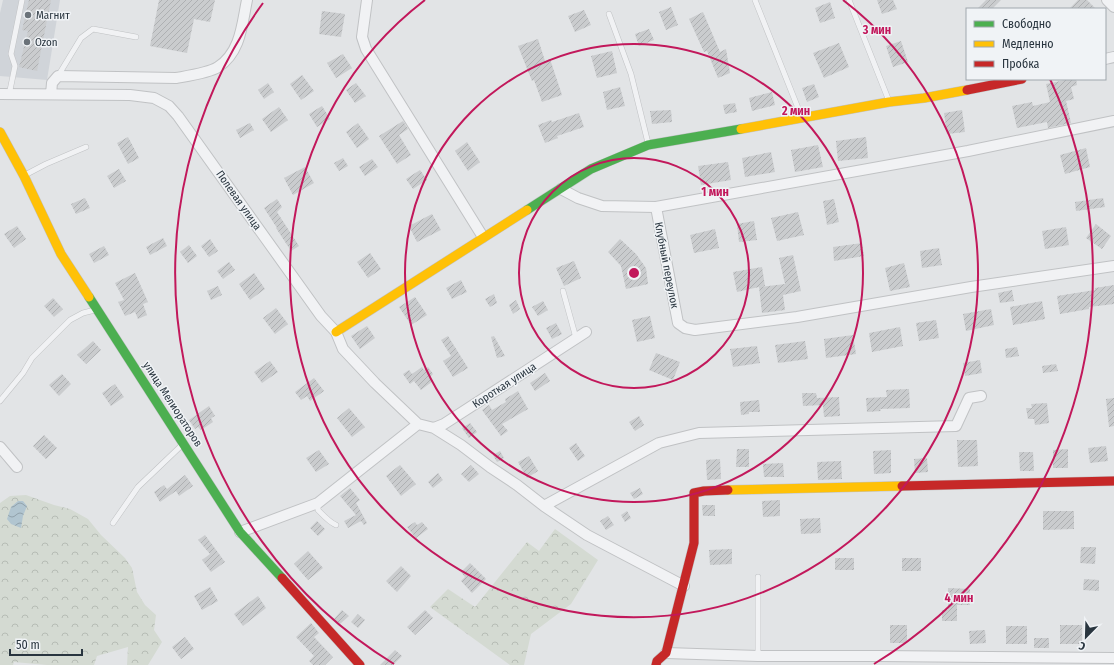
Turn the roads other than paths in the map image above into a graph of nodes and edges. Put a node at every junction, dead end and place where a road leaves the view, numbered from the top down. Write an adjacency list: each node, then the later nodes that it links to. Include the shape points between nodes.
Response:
1 (22, 0): 12 (lane, via 11,54 15,66)
2 (247, 0): 10 (street, via 240,39 230,57 217,68 176,78)
3 (367, 0): 23 (street, via 362,38 366,49)
4 (756, 0): 15 (lane)
5 (849, 0): 14 (lane)
6 (1107, 0): 7 (street)
7 (1114, 7)
8 (609, 14): 18 (lane, via 631,74)
9 (136, 37): 10 (lane, via 93,29 81,38)
10 (58, 76): 13 (street, via 52,83)
11 (1017, 80): 14 (street)
12 (4, 94): 13 (street, Полевая улица)
13 (51, 94): 27 (street, Полевая улица, via 130,95 154,98 169,106 321,316)
14 (889, 102): 15 (street)
15 (802, 119): 18 (street)
16 (1114, 121): 22 (street, via 968,151)
17 (0, 132): 20 (street, улица Мелиораторов)
18 (648, 145): 21 (street, via 591,169)
19 (86, 147): 20 (lane)
20 (24, 176): 26 (street, улица Мелиораторов, via 61,254)
21 (561, 188): 22 (street, via 578,198 602,206); 23 (street)
22 (656, 208): 24 (street, Клубный переулок, via 678,323 695,330 797,318 971,287)
23 (483, 237): 27 (street)
24 (1114, 266)
25 (563, 292): 29 (lane)
26 (98, 309): 31 (lane, via 82,313 70,320 32,358); 34 (street, улица Мелиораторов)
27 (336, 332): 32 (street, Полевая улица, via 343,349)
28 (586, 332): 29 (street, Короткая улица)
29 (576, 338): 33 (street, Короткая улица)
30 (981, 396): 39 (street, via 969,398 956,426 699,433 659,443)
31 (0, 401)
32 (418, 424): 33 (street); 38 (street)
33 (434, 428): 39 (street)
34 (183, 444): 40 (lane, via 138,487); 42 (street, улица Мелиораторов)
35 (0, 447): 36 (street)
36 (17, 466)
37 (1114, 481): 44 (street, via 694,493 694,544)
38 (318, 503): 41 (lane, via 318,510 329,522); 42 (street)
39 (544, 506): 44 (street, via 587,535)
40 (113, 523)
41 (336, 525)
42 (240, 532): 48 (street, улица Мелиораторов)
43 (758, 577): 46 (lane)
44 (684, 586): 45 (street)
45 (666, 653): 46 (street); 49 (street)
46 (758, 656): 47 (street)
47 (1114, 658)
48 (360, 665)
49 (656, 665)

